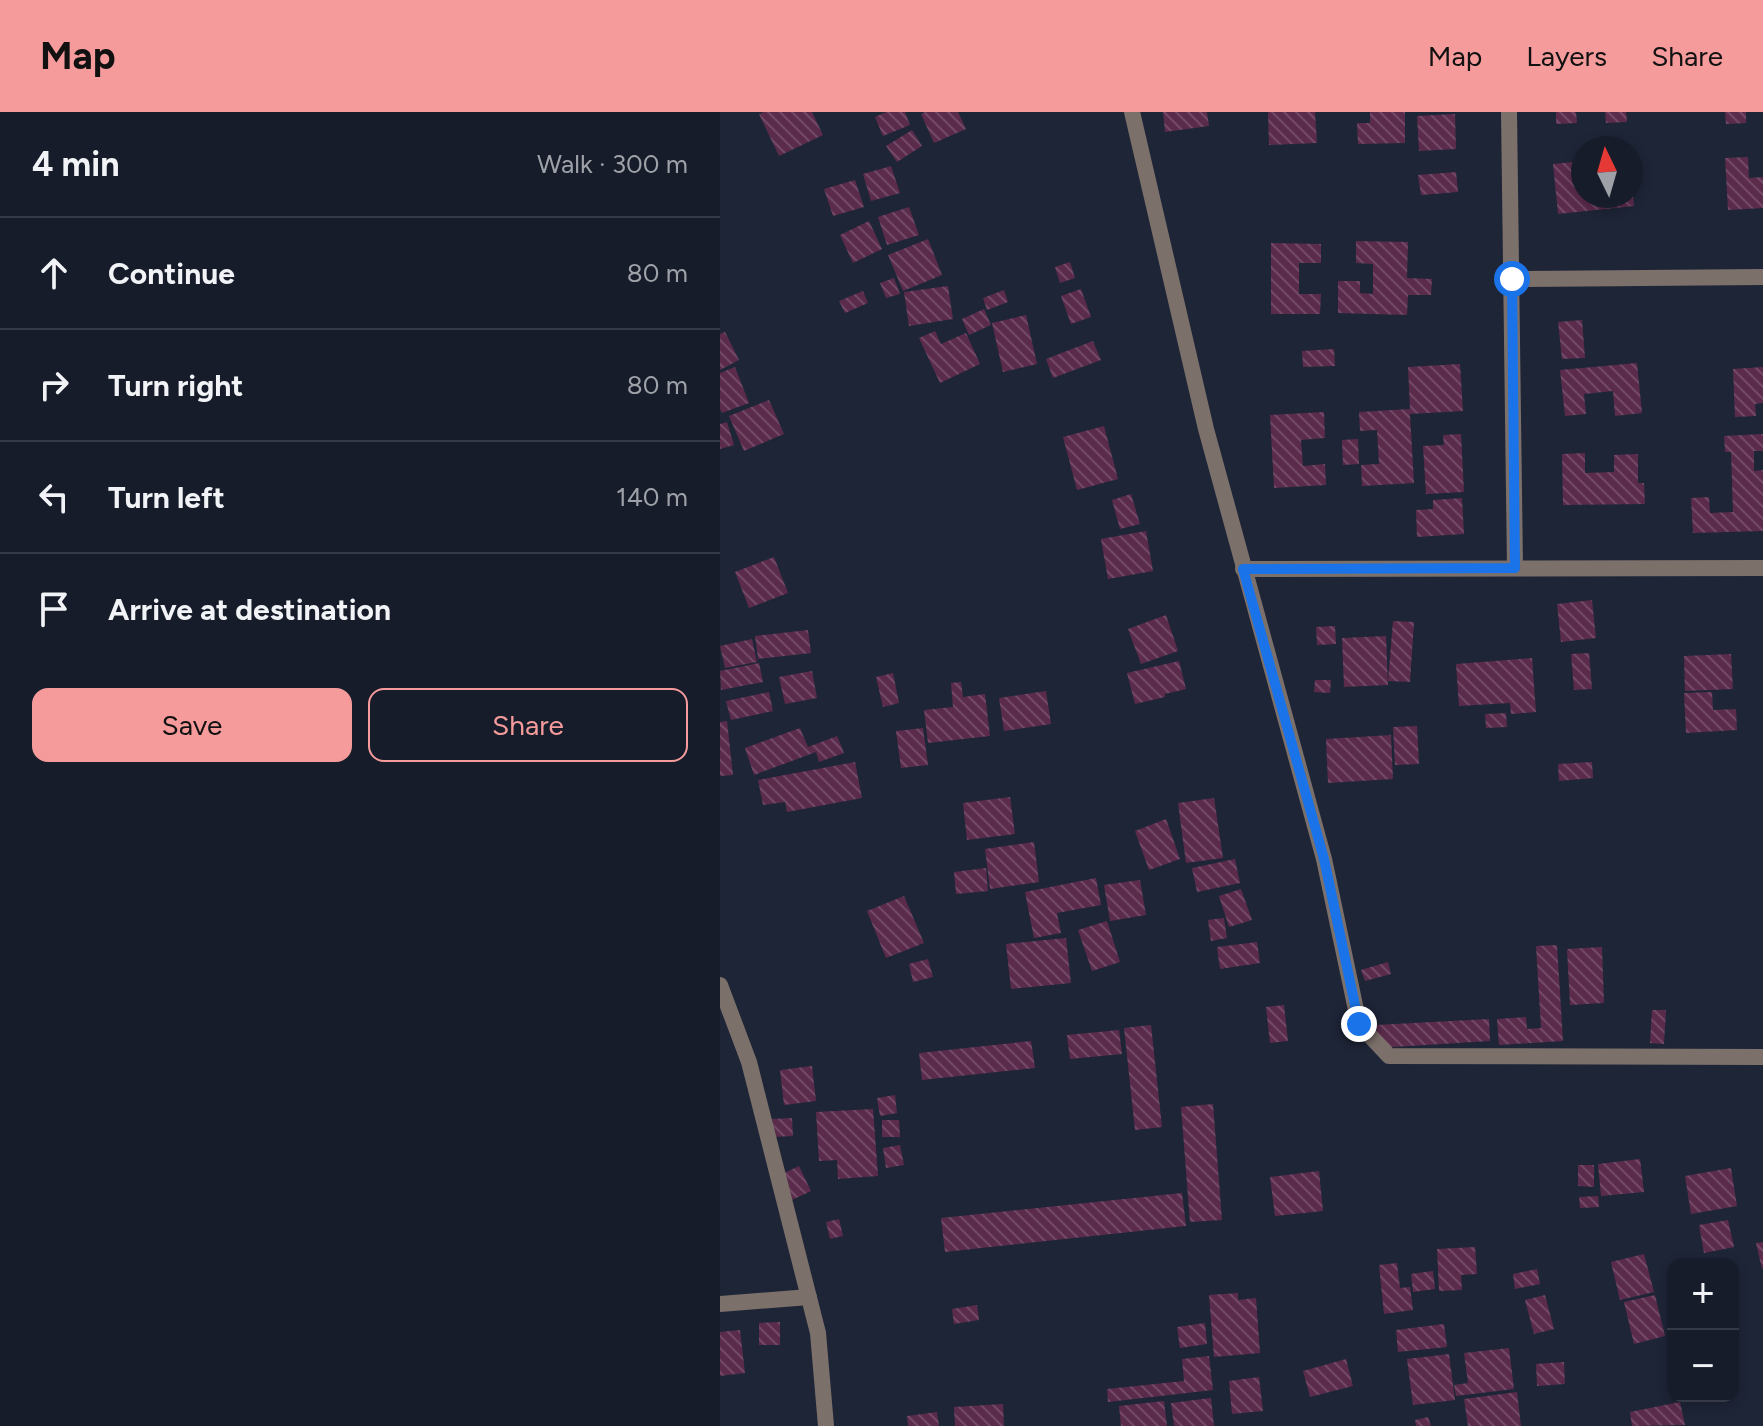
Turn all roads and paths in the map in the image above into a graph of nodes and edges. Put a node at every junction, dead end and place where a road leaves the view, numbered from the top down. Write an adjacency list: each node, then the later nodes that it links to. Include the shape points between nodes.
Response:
1 (1132, 112): 7 (street)
2 (1509, 112): 4 (street)
3 (1763, 277): 4 (street)
4 (1512, 279): 5 (street)
5 (1515, 568): 6 (street); 7 (street)
6 (1763, 568)
7 (1243, 569): 9 (street, via 1324,859 1359,1024 1389,1056)
8 (720, 985): 10 (street, via 749,1062)
9 (1763, 1057)
10 (809, 1297): 11 (street); 12 (street, via 818,1333)
11 (720, 1304)
12 (826, 1426)

